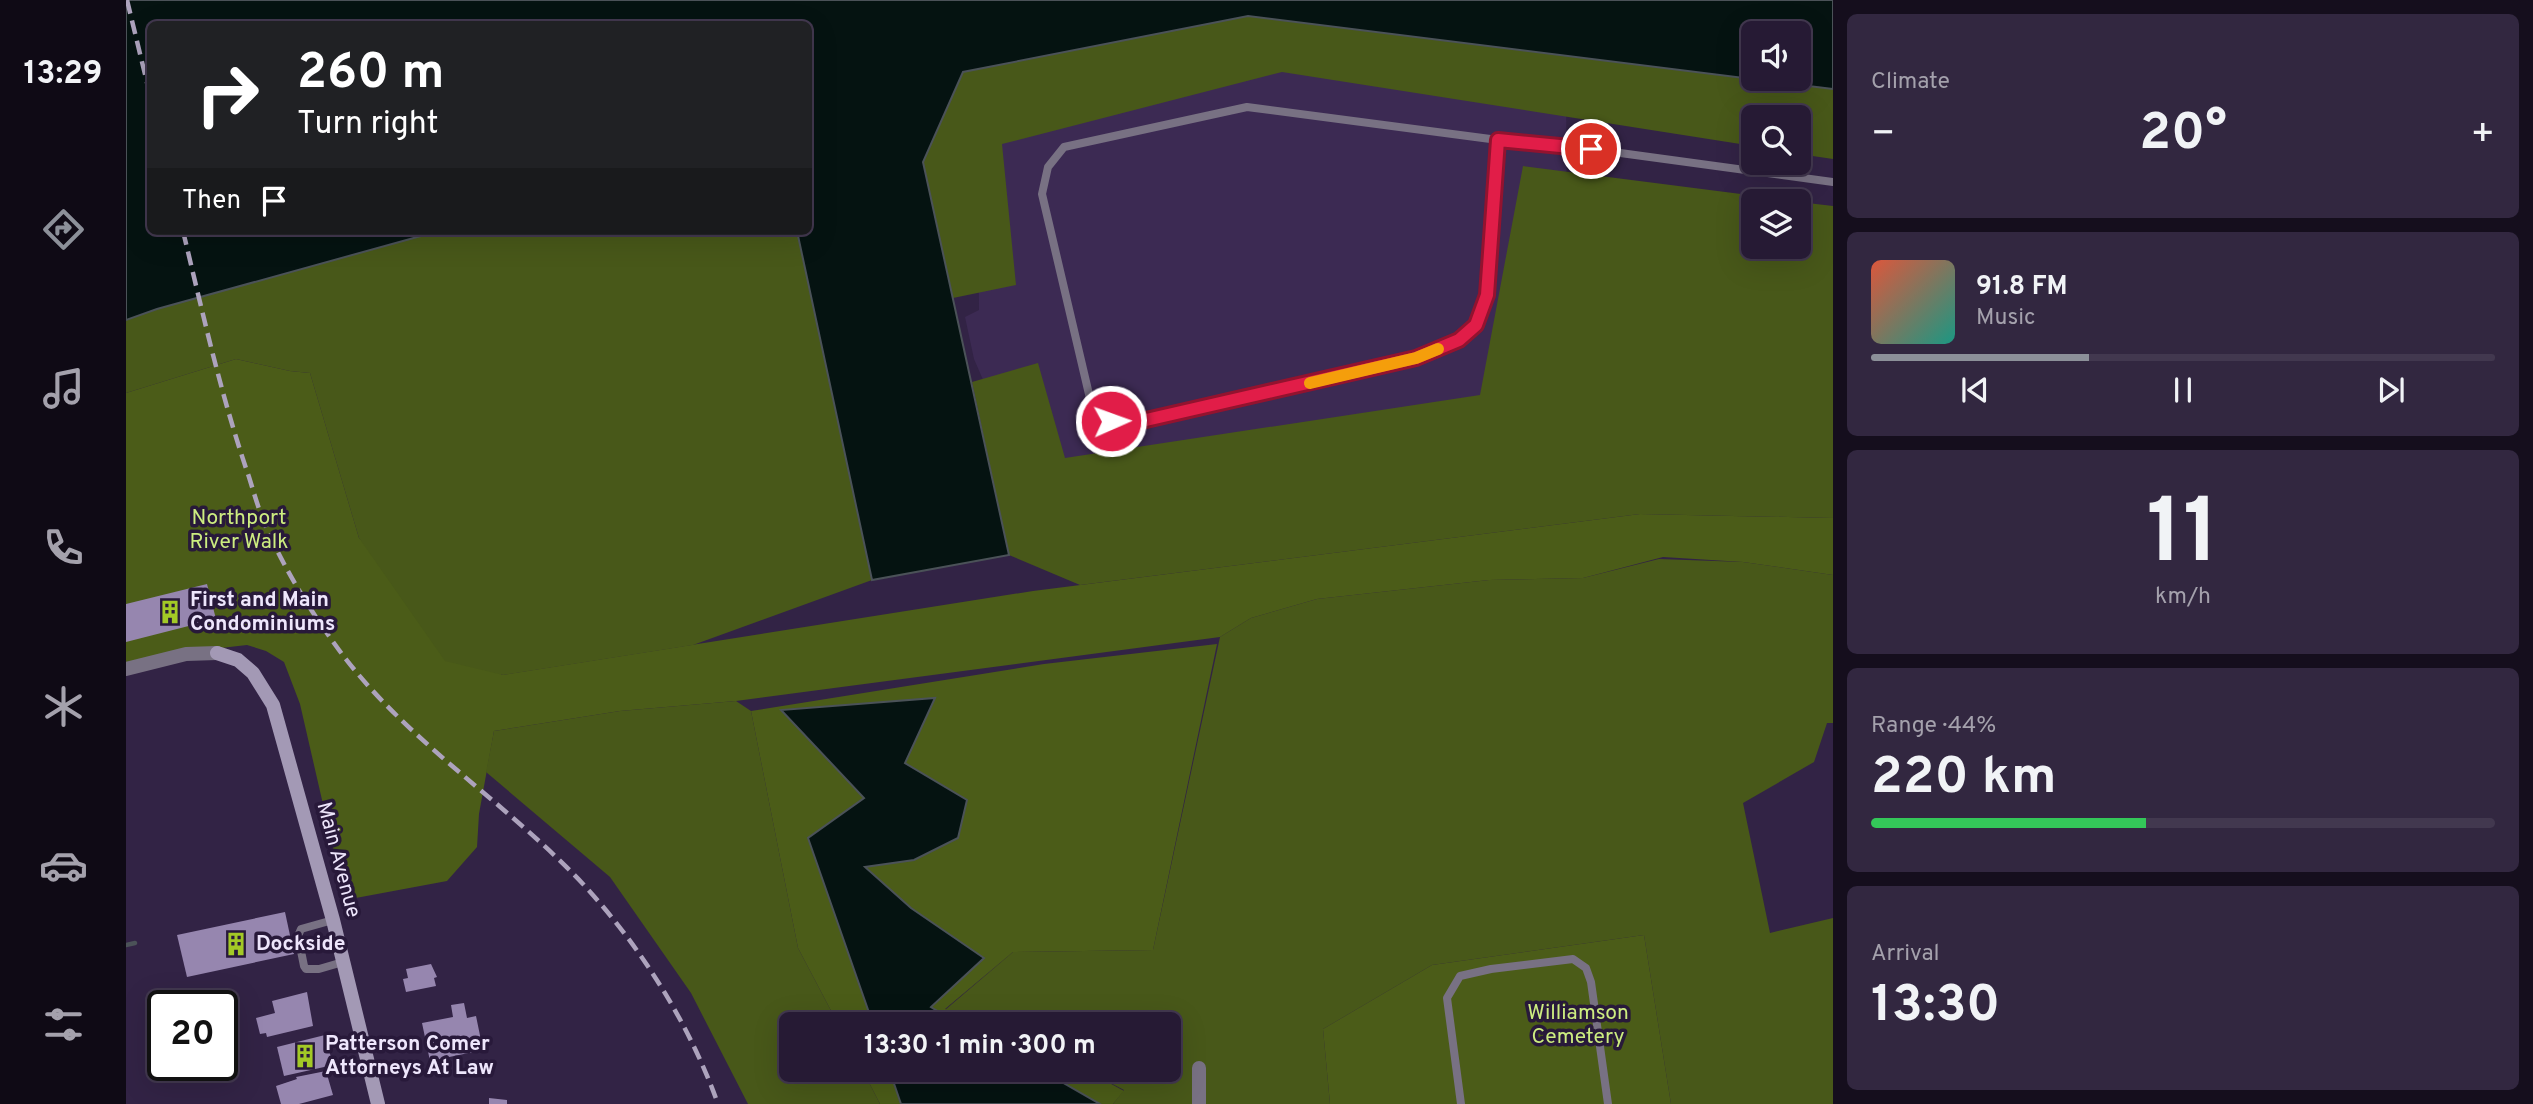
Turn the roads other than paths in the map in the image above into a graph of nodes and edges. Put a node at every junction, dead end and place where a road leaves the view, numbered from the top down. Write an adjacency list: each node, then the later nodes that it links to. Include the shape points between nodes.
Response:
1 (1498, 140): 1 (lane, via 1247,107 1064,147 1048,167 1042,194 1092,408 1111,421 1133,423 1416,358 1459,340 1476,325 1487,295); 2 (lane)
2 (1833, 182)
3 (217, 653): 4 (street, via 186,654); 5 (main road, Main Avenue, via 238,660 253,673 273,705)
4 (126, 669)
5 (333, 920): 6 (main road, Main Avenue); 6 (lane, via 301,929 298,936 304,966 319,969)
6 (343, 962): 8 (main road, Main Avenue)
7 (1199, 1068): 9 (street)
8 (378, 1104)
9 (1199, 1104)
10 (1461, 1104): 11 (lane, via 1447,998 1460,976 1573,959 1586,968 1591,982)
11 (1608, 1104)

